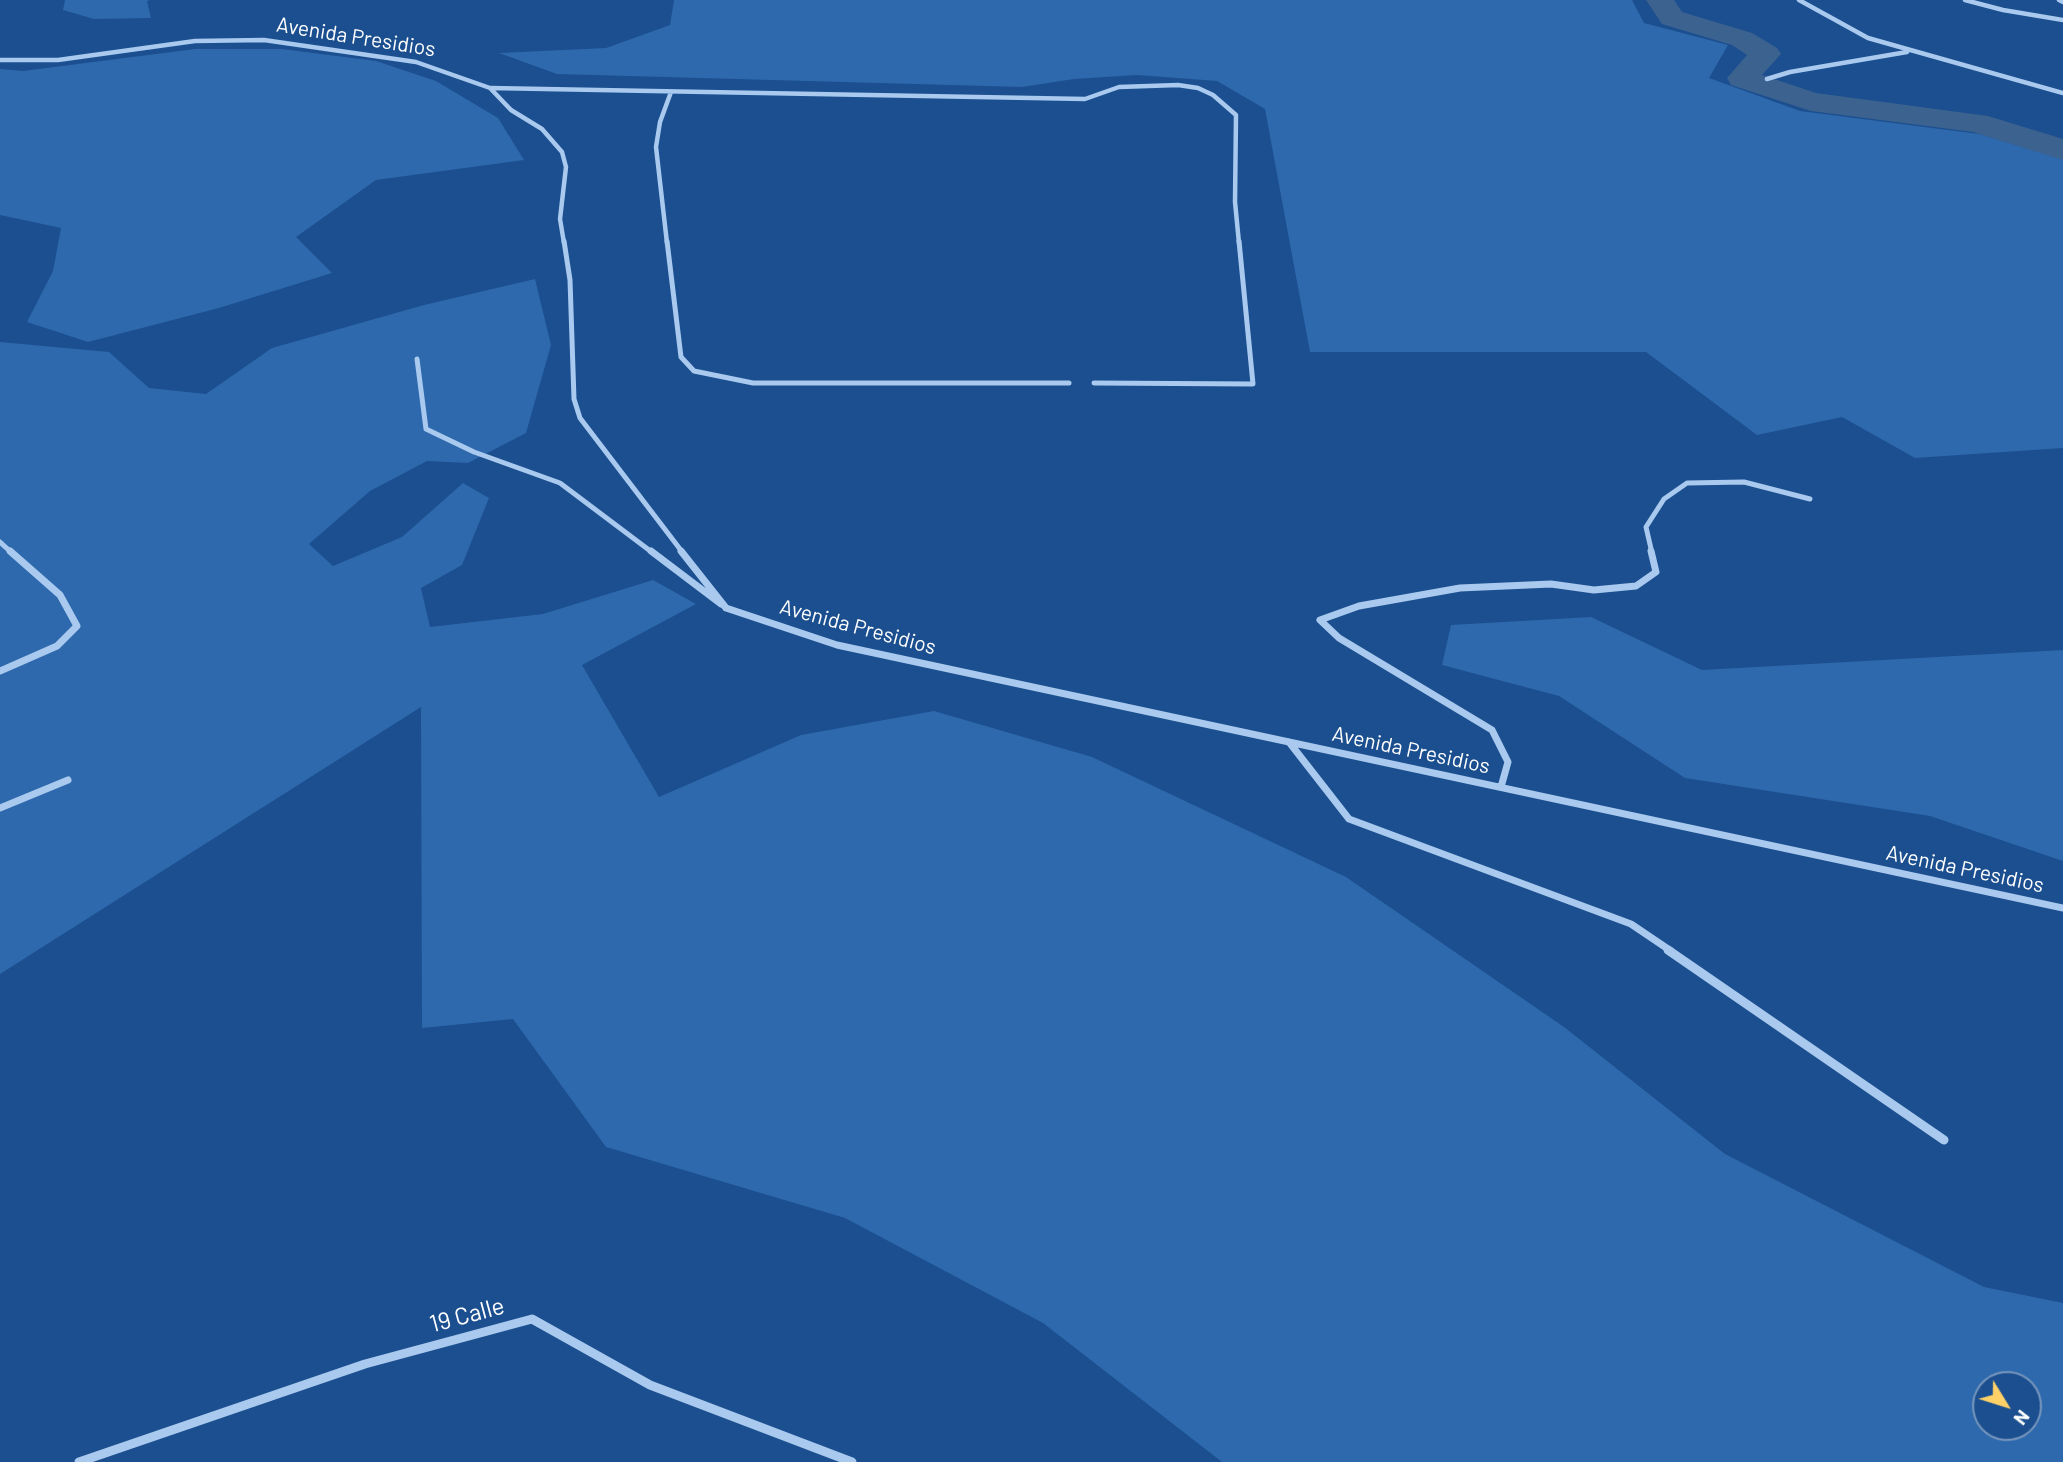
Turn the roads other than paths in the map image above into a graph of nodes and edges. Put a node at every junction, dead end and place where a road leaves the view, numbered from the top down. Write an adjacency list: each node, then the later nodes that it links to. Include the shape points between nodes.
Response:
1 (1799, 0): 4 (street, via 1868,38)
2 (1965, 0): 3 (street)
3 (2063, 19)
4 (1907, 51): 6 (street); 9 (street)
5 (0, 60): 7 (street, Avenida Presidios, via 58,60 186,42 264,40 416,62)
6 (1767, 79)
7 (490, 88): 8 (street); 15 (street, Avenida Presidios, via 511,110 542,128 562,152 566,167 560,219 570,280 574,399 580,418)
8 (671, 92): 11 (street, via 656,147 681,357 694,371 753,383); 12 (street, via 1086,99 1119,87 1178,85 1213,95 1236,115 1235,202 1253,384)
9 (2063, 93)
10 (417, 359): 15 (street, via 426,429 560,484)
11 (1069, 383)
12 (1094, 383)
13 (1810, 499): 19 (street, via 1744,482 1687,483 1664,499 1646,527 1656,572 1636,586 1594,590 1552,584 1460,588 1359,606 1320,620 1339,638 1492,730 1508,762)
14 (0, 542): 16 (street, via 60,595 77,626 57,646)
15 (726, 608): 17 (street, Avenida Presidios, via 837,645)
16 (0, 671)
17 (1288, 742): 19 (street, Avenida Presidios); 22 (street, via 1349,819 1631,925)
18 (68, 780): 20 (street)
19 (1501, 788): 21 (street, Avenida Presidios)
20 (0, 808)
21 (2063, 908)
22 (1944, 1140)
23 (79, 1462): 24 (street, 19 Calle, via 365,1364 532,1319 650,1385)
24 (852, 1462)

